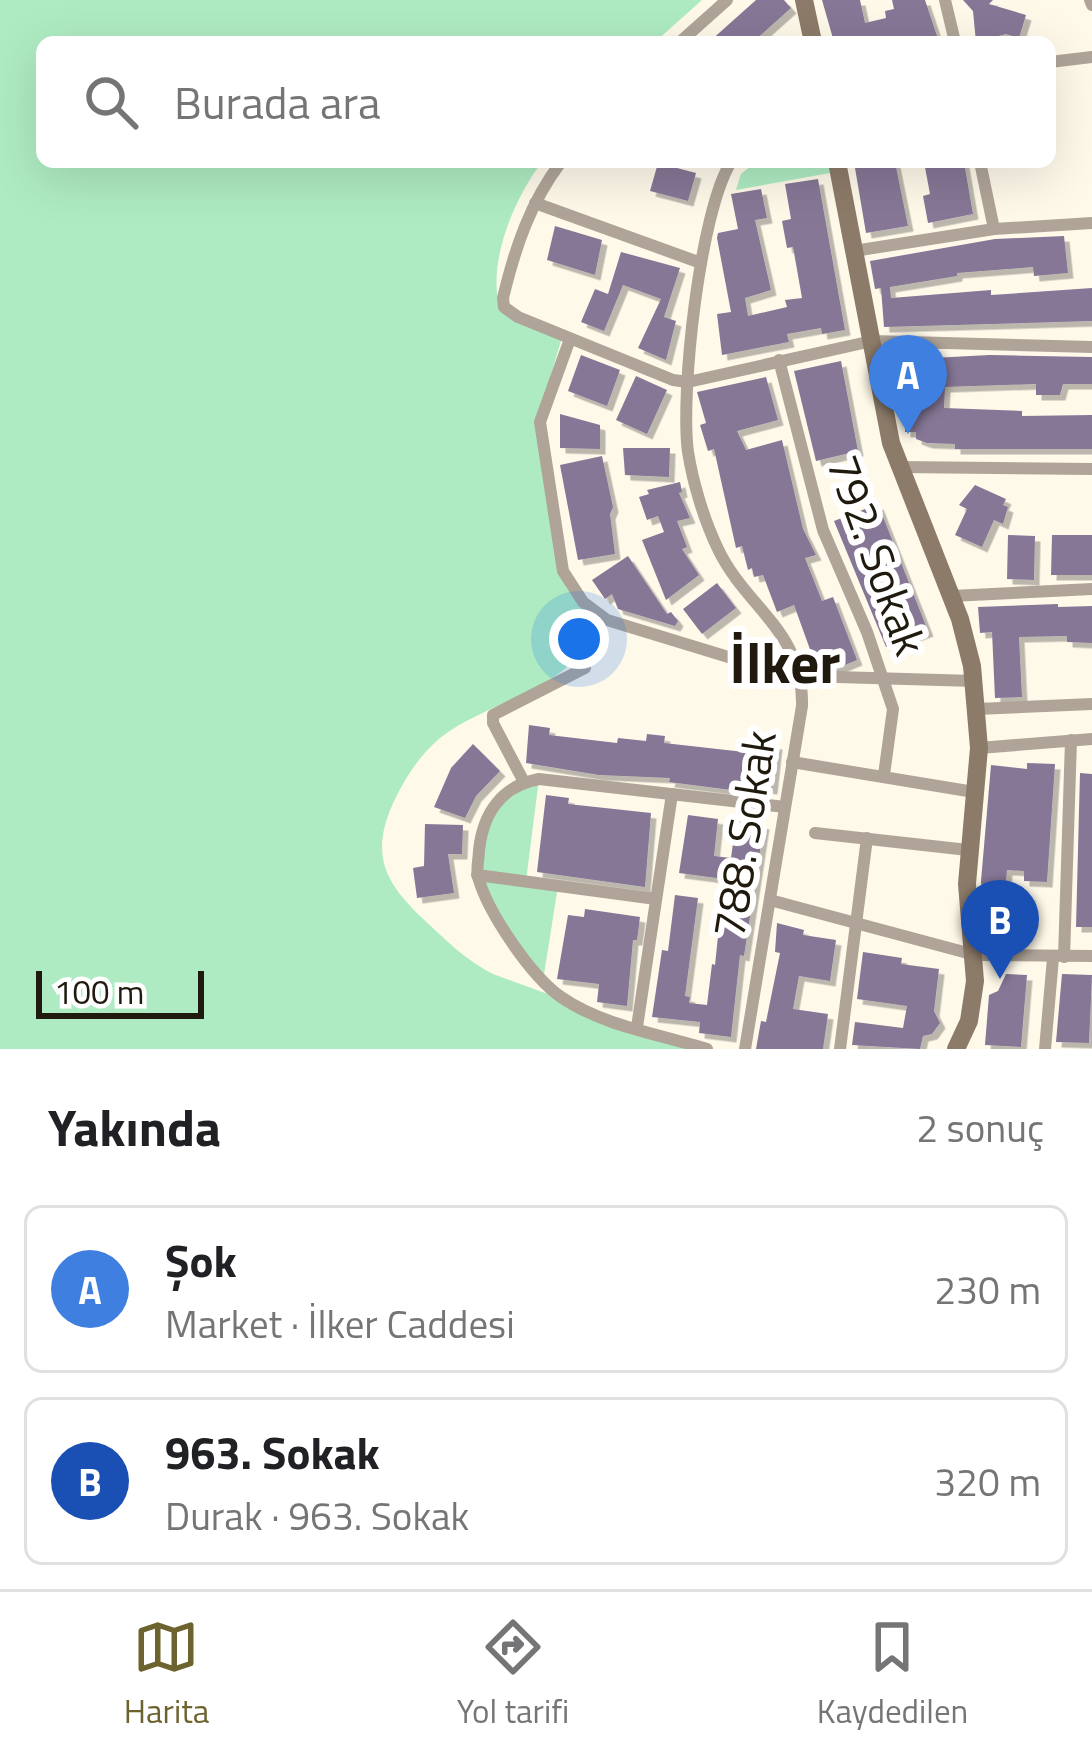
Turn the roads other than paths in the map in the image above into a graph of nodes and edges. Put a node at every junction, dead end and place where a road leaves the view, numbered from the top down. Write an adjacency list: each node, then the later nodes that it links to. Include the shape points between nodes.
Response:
1 (728, 0): 4 (street)
2 (804, 0): 5 (main road)
3 (945, 0): 6 (street)
4 (687, 36)
5 (813, 36)
6 (954, 36)
7 (1092, 57): 8 (street)
8 (1056, 61)
9 (557, 168): 13 (street)
10 (728, 168): 17 (street, 788. Sokak)
11 (838, 168): 16 (main road)
12 (981, 168): 15 (street)
13 (535, 203): 17 (street); 18 (street, via 504,307)
14 (1092, 223): 15 (street)
15 (994, 229): 16 (street)
16 (854, 251): 19 (main road)
17 (701, 263): 22 (street, 788. Sokak)
18 (570, 339): 22 (street); 28 (street, via 540,422 558,556 570,586 607,620)
19 (872, 341): 20 (street); 21 (street); 23 (main road)
20 (1092, 346)
21 (779, 360): 22 (street); 29 (street, 792. Sokak, via 823,530)
22 (688, 382): 28 (street, 788. Sokak, via 688,454 710,528)
23 (899, 466): 24 (street); 26 (main road)
24 (1092, 469)
25 (1092, 589): 26 (street)
26 (951, 596): 30 (main road)
27 (585, 668): 38 (street, via 493,716)
28 (803, 676): 29 (street); 36 (street, 788. Sokak)
29 (884, 679): 30 (street); 37 (street, 792. Sokak, via 892,709)
30 (974, 681): 32 (main road)
31 (1092, 704): 32 (street)
32 (976, 709): 35 (main road)
33 (1092, 739): 34 (street)
34 (1071, 740): 35 (street); 51 (street)
35 (979, 748): 39 (main road)
36 (792, 762): 37 (street); 41 (street, 788. Sokak)
37 (884, 776): 39 (street)
38 (524, 782): 40 (street); 45 (street, via 484,821)
39 (974, 792): 44 (main road)
40 (672, 794): 41 (street); 46 (street)
41 (785, 807): 47 (street, 788. Sokak)
42 (815, 833): 43 (street)
43 (867, 838): 44 (street); 48 (street)
44 (968, 850): 49 (main road)
45 (477, 875): 46 (street); 52 (street, via 528,965 556,994)
46 (656, 899): 52 (street)
47 (770, 900): 48 (street); 54 (street, 788. Sokak)
48 (857, 923): 49 (street); 55 (street)
49 (975, 955): 51 (street); 56 (main road, via 974,999)
50 (1092, 956): 51 (street)
51 (1058, 958): 57 (street)
52 (637, 1028): 53 (street)
53 (707, 1049)
54 (745, 1049)
55 (840, 1049)
56 (956, 1049)
57 (1045, 1049)

